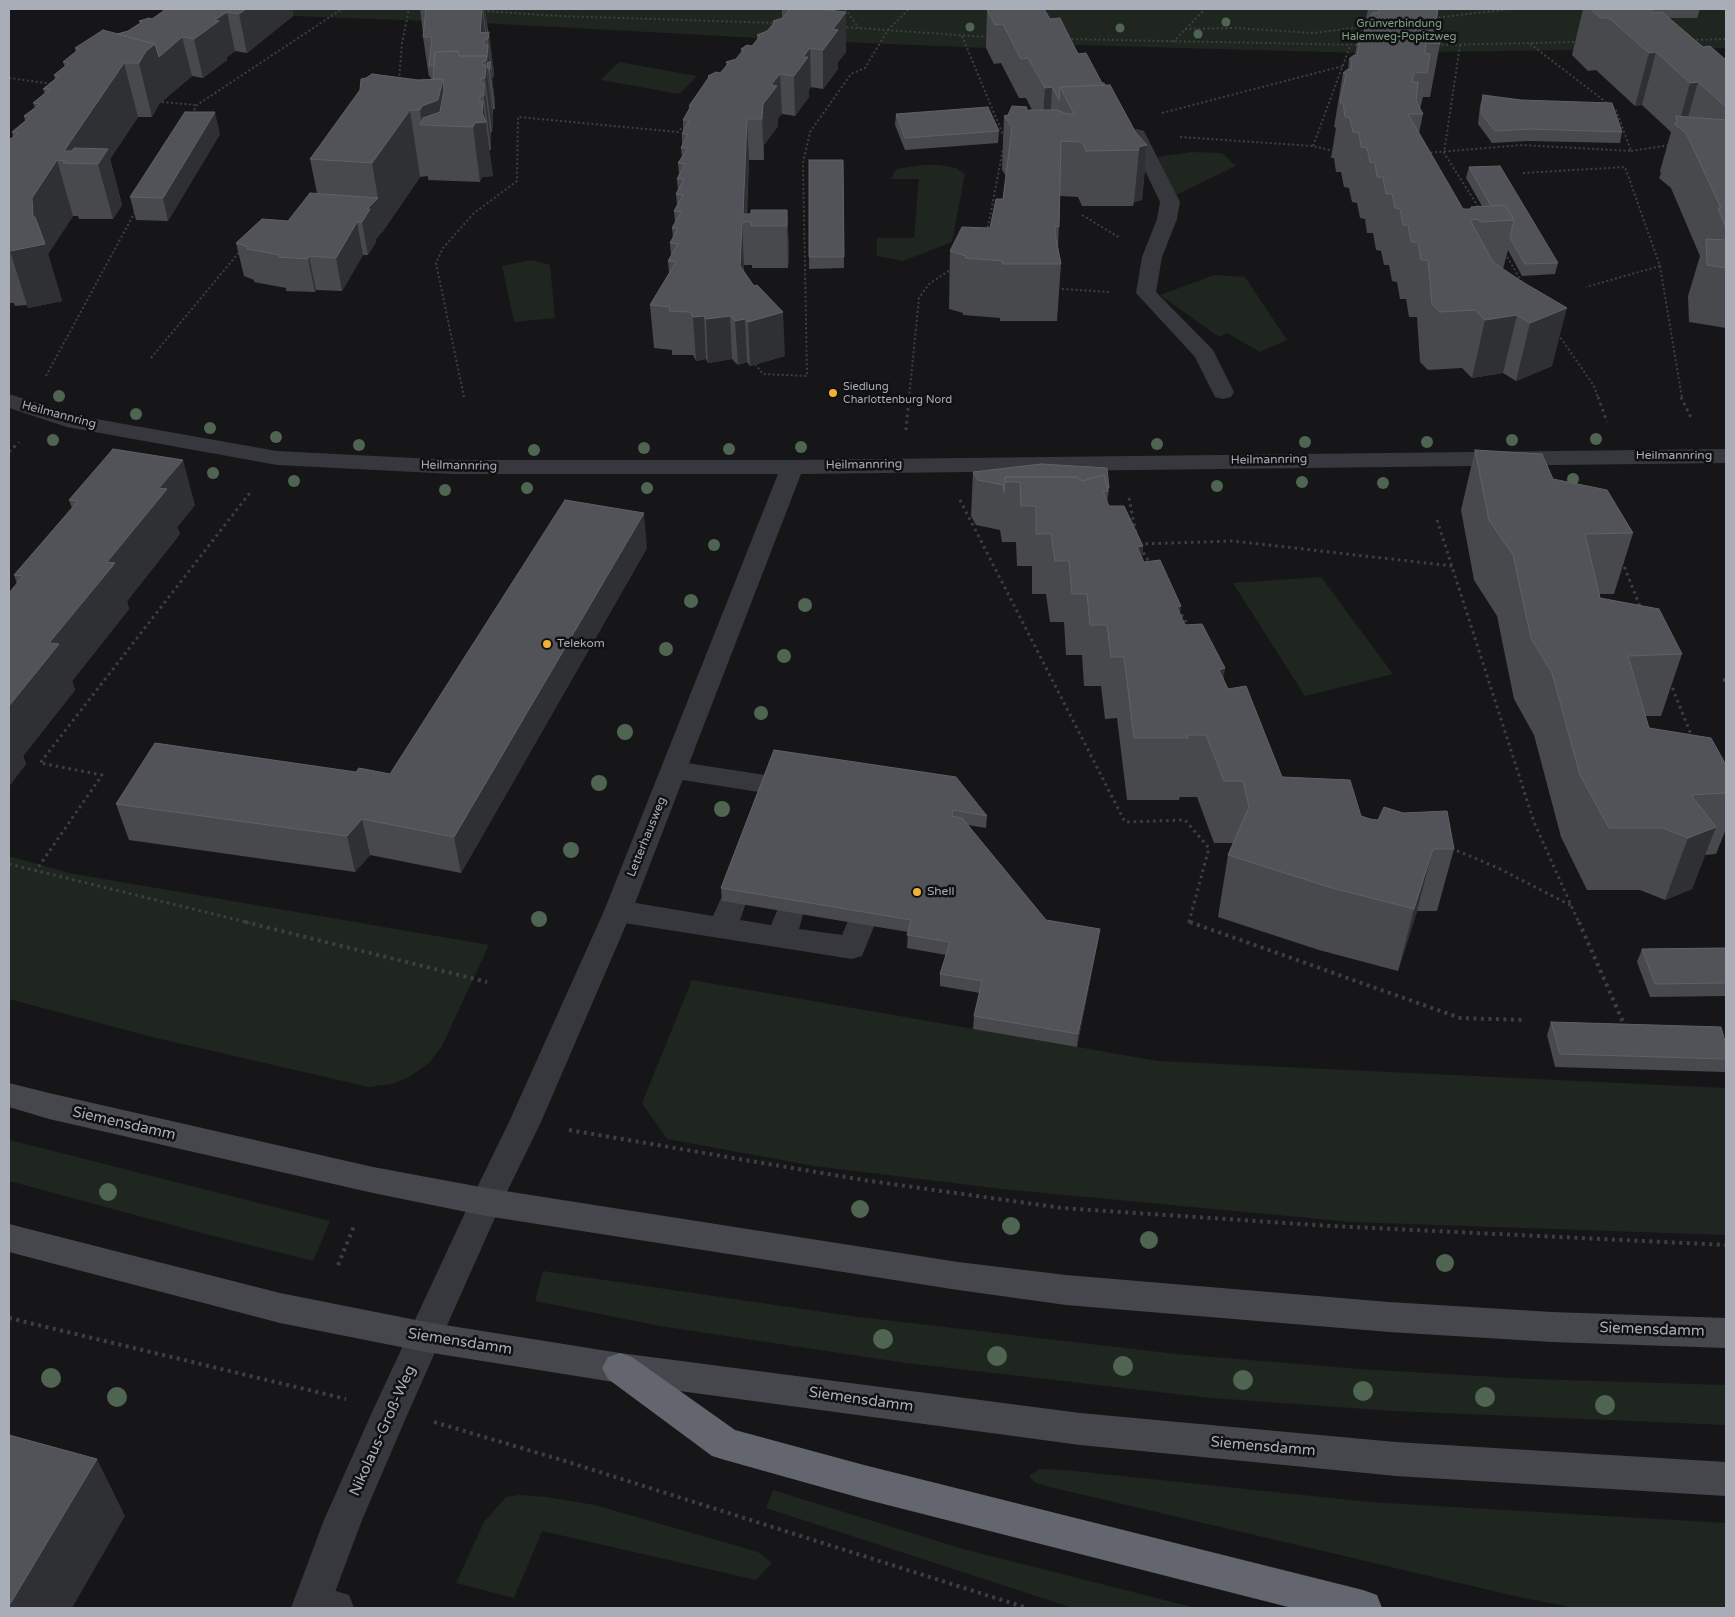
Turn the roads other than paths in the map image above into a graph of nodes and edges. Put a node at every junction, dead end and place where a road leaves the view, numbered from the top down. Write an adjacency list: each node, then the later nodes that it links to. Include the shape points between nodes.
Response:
1 (1137, 134): 2 (street, via 1170,202 1152,257 1146,294 1205,355)
2 (1223, 392)
3 (9, 401): 5 (street, Heilmannring, via 75,422 277,458 454,467)
4 (1726, 456): 5 (street, Heilmannring)
5 (793, 467): 6 (street, Letterhausweg)
6 (674, 770): 7 (street); 8 (street, Letterhausweg)
7 (765, 784)
8 (618, 911): 9 (street, via 727,915 786,924 852,948); 11 (street, Letterhausweg)
9 (860, 924)
10 (9, 1095): 11 (main road, Siemensdamm, via 326,1169)
11 (486, 1202): 13 (main road, Siemensdamm, via 852,1261 1066,1290 1398,1318); 14 (street, Nikolaus-Groß-Weg)
12 (9, 1238): 14 (main road, Siemensdamm, via 280,1308)
13 (1726, 1332)
14 (426, 1338): 15 (main road, Siemensdamm); 17 (street, Nikolaus-Groß-Weg, via 343,1520)
15 (620, 1368): 16 (main road, Siemensdamm, via 1080,1429 1396,1459); 18 (highway, via 725,1444)
16 (1726, 1479)
17 (319, 1606)
18 (1363, 1608)

